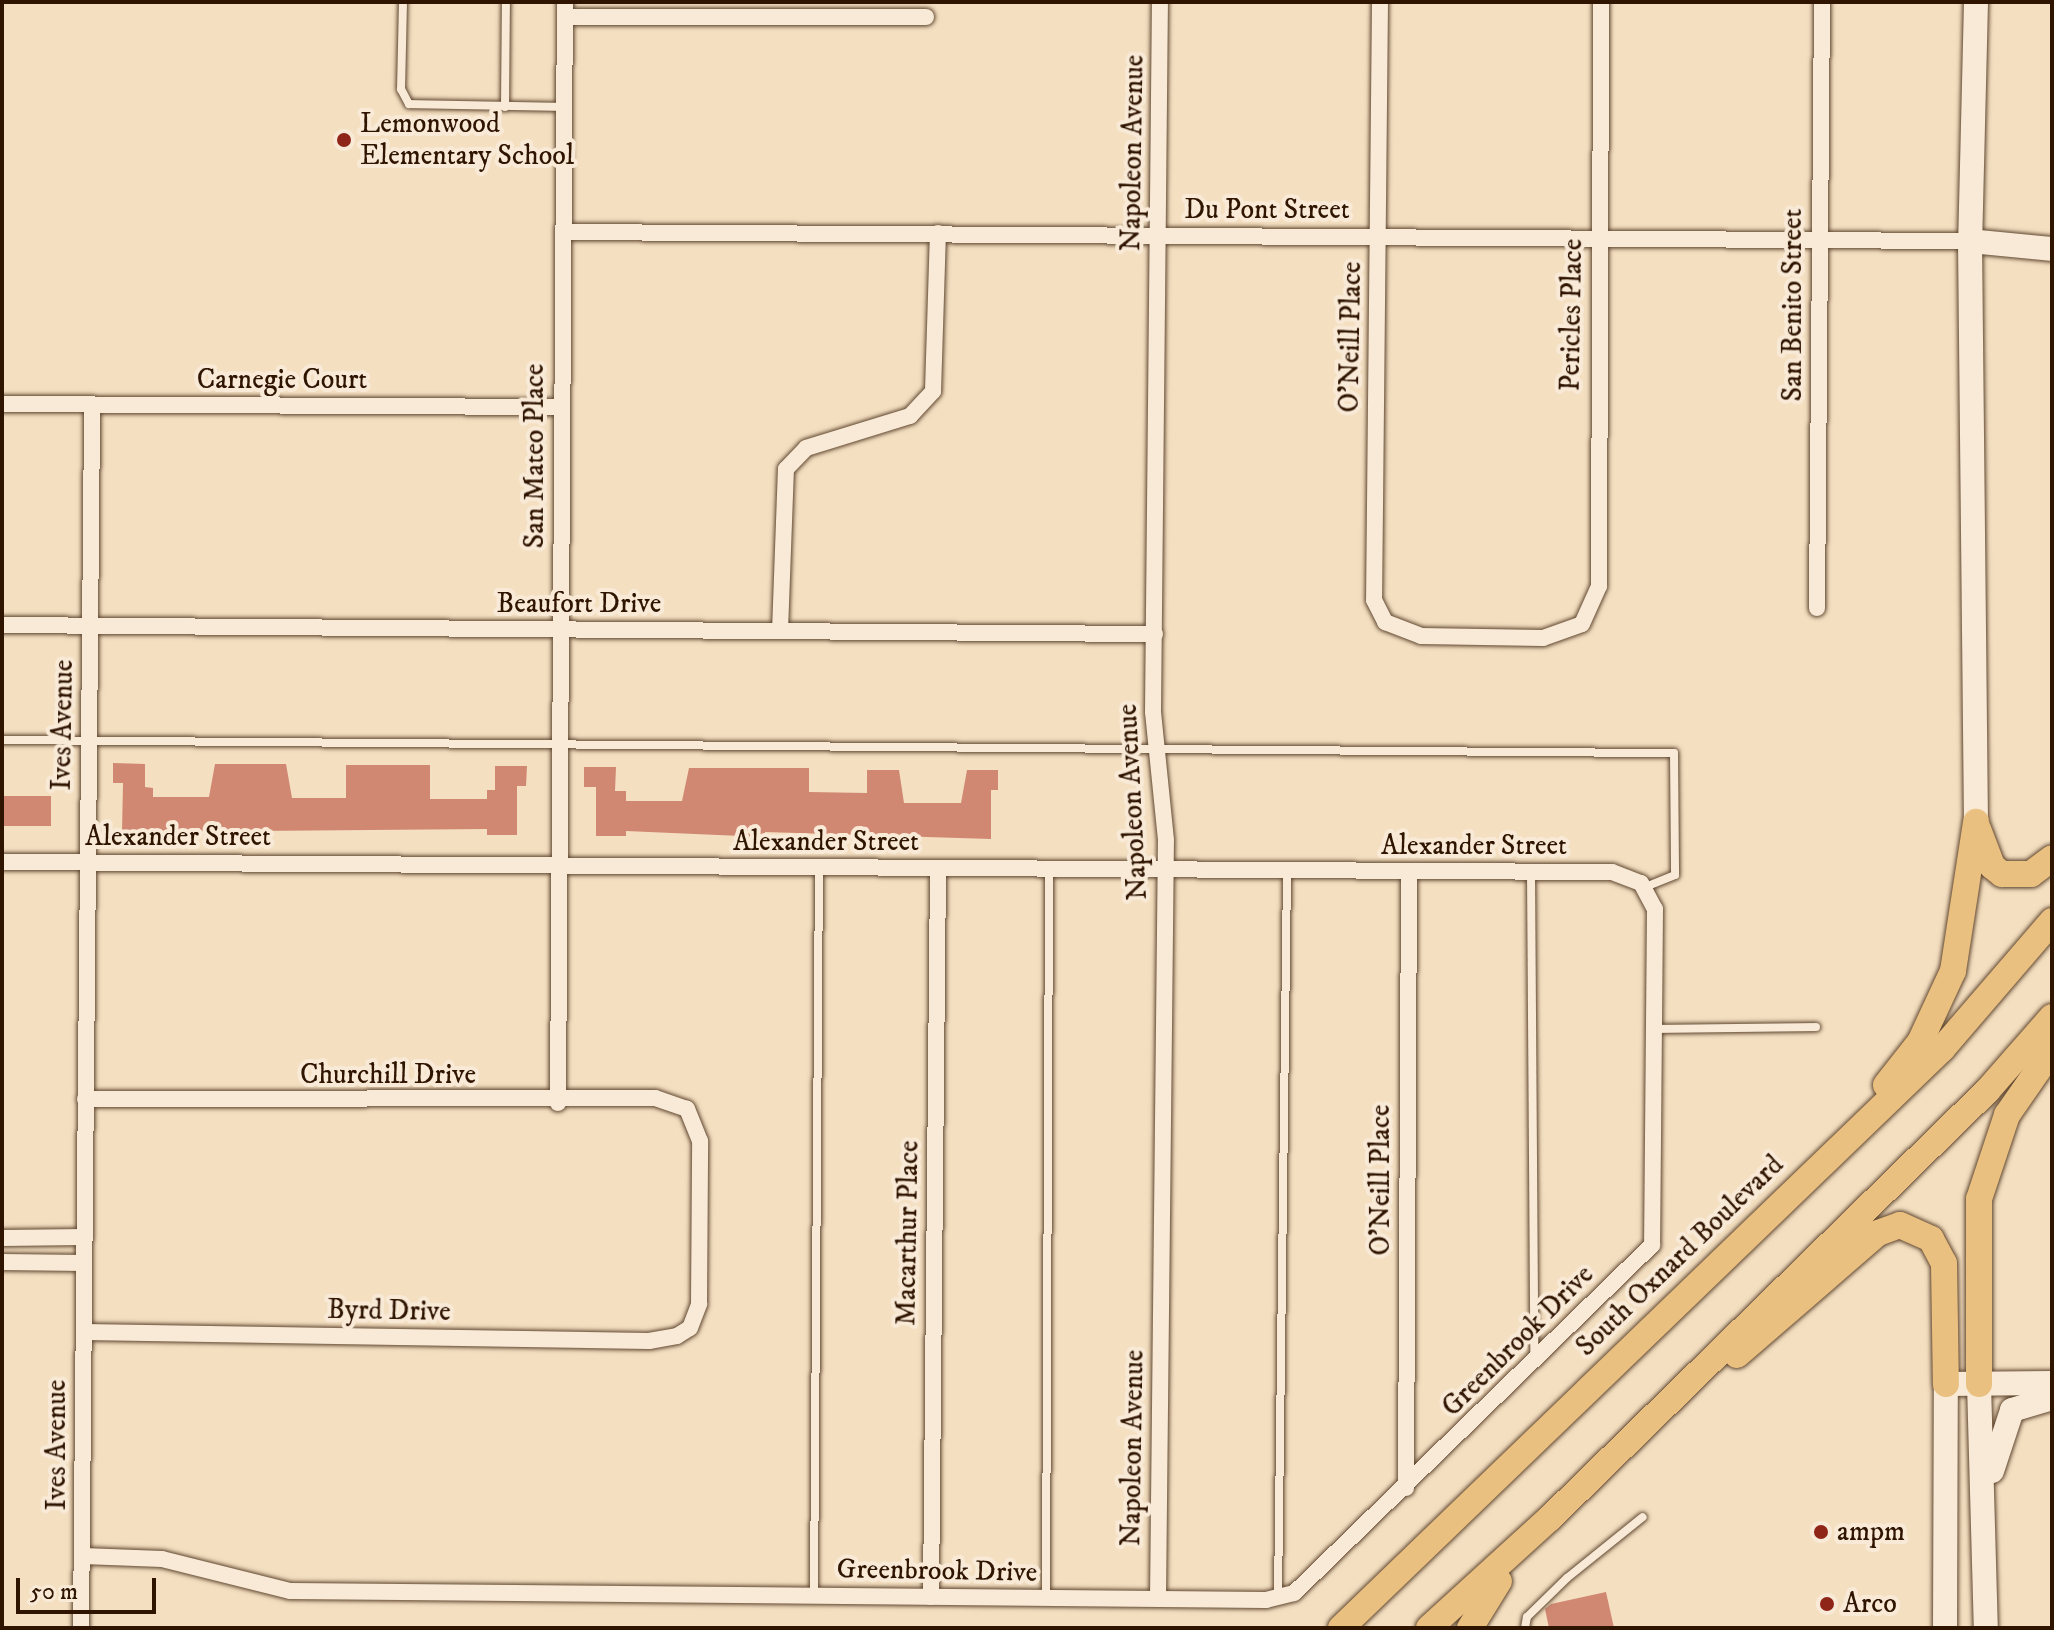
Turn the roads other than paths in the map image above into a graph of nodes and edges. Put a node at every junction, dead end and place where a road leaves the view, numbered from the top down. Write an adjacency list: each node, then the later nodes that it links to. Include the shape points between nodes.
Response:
1 (403, 2): 10 (lane, via 401,89 409,104)
2 (506, 2): 10 (lane)
3 (1160, 2): 14 (street, Napoleon Avenue)
4 (1380, 2): 15 (street, O'Neill Place)
5 (1601, 2): 16 (street, Pericles Place)
6 (1822, 2): 17 (street, San Benito Street)
7 (1976, 2): 18 (main road)
8 (565, 9): 9 (street); 11 (street, San Mateo Place)
9 (926, 17)
10 (505, 107): 11 (lane)
11 (563, 107): 12 (street, San Mateo Place)
12 (563, 232): 13 (street, Du Pont Street); 22 (street, San Mateo Place)
13 (938, 233): 14 (street, Du Pont Street); 28 (street, via 933,391 910,416 806,448 786,469)
14 (1158, 235): 15 (street, Du Pont Street); 29 (street, Napoleon Avenue)
15 (1379, 236): 16 (street, Du Pont Street); 24 (street, O'Neill Place, via 1372,588 1385,622 1421,636 1543,638)
16 (1599, 238): 17 (street, Du Pont Street); 24 (street, Pericles Place, via 1599,586)
17 (1820, 240): 18 (street, Du Pont Street); 23 (street, San Benito Street)
18 (1970, 241): 19 (main road); 34 (main road)
19 (2052, 249)
20 (2, 404): 21 (street, Carnegie Court)
21 (92, 405): 22 (street, Carnegie Court); 26 (street, Ives Avenue)
22 (561, 407): 27 (street, San Mateo Place)
23 (1817, 608)
24 (1582, 624)
25 (2, 625): 26 (street, Beaufort Drive)
26 (90, 625): 27 (street, Beaufort Drive); 31 (street, Ives Avenue)
27 (561, 630): 28 (street, Beaufort Drive); 32 (street, San Mateo Place)
28 (780, 631): 29 (street, Beaufort Drive)
29 (1155, 634): 33 (street, Napoleon Avenue)
30 (2, 740): 31 (lane)
31 (88, 741): 32 (lane); 37 (street, Ives Avenue)
32 (560, 745): 33 (lane); 38 (street, San Mateo Place)
33 (1159, 751): 42 (street, Napoleon Avenue); 46 (lane, via 1674,753 1675,875)
34 (1976, 822): 35 (main road, via 1992,866 2002,874 2031,874); 54 (main road, via 1962,939 1939,1007 1920,1042)
35 (2052, 858)
36 (2, 862): 37 (street, Alexander Street)
37 (87, 863): 38 (street, Alexander Street); 52 (street, Ives Avenue)
38 (559, 866): 39 (street, Alexander Street); 53 (street, San Mateo Place)
39 (819, 868): 40 (street, Alexander Street); 72 (lane)
40 (938, 869): 41 (street, Alexander Street); 73 (street, Macarthur Place)
41 (1049, 871): 42 (street, Alexander Street); 74 (lane)
42 (1164, 871): 43 (street, Alexander Street); 75 (street, Napoleon Avenue)
43 (1287, 872): 45 (street, Alexander Street); 76 (lane)
44 (1531, 872): 45 (street, Alexander Street); 46 (street, Alexander Street, via 1612,872); 61 (lane)
45 (1409, 873): 67 (street, O'Neill Place)
46 (1646, 887): 50 (street, via 1657,920)
47 (2052, 921): 54 (main road, South Oxnard Boulevard, via 1942,1049)
48 (2052, 1017): 66 (main road, via 1988,1090)
49 (1816, 1027): 50 (lane)
50 (1656, 1029): 61 (street, Greenbrook Drive, via 1652,1245)
51 (2052, 1050): 64 (main road, via 2007,1115 1979,1199)
52 (85, 1099): 53 (street, Churchill Drive); 55 (street, Ives Avenue)
53 (558, 1103): 59 (street, Churchill Drive, via 655,1098 687,1109 700,1141 699,1304)
54 (1810, 1176): 78 (main road, South Oxnard Boulevard)
55 (84, 1237): 56 (street); 58 (street, Ives Avenue)
56 (2, 1238)
57 (2, 1262): 58 (street)
58 (84, 1263): 60 (street, Ives Avenue)
59 (690, 1328): 60 (street, Byrd Drive, via 661,1341)
60 (84, 1332): 70 (street, Ives Avenue)
61 (1534, 1363): 67 (street, Greenbrook Drive)
62 (2052, 1383): 64 (main road)
63 (1946, 1384): 64 (main road); 66 (main road, via 1944,1263 1931,1239 1900,1225 1878,1233 1786,1318); 82 (main road)
64 (1979, 1384): 71 (main road)
65 (2052, 1398): 71 (main road, via 2026,1402 2002,1427)
66 (1651, 1419): 69 (main road)
67 (1406, 1488): 76 (street, Greenbrook Drive, via 1304,1585)
68 (1643, 1517): 81 (lane, via 1567,1578 1527,1617)
69 (1550, 1518): 79 (main road); 80 (main road, via 1483,1601)
70 (83, 1556): 72 (street, Greenbrook Drive, via 162,1559 290,1591); 77 (street, Ives Avenue)
71 (1984, 1557): 83 (main road)
72 (814, 1596): 73 (street, Greenbrook Drive)
73 (931, 1597): 74 (street, Greenbrook Drive)
74 (1046, 1598): 75 (street, Greenbrook Drive)
75 (1158, 1599): 76 (street, Greenbrook Drive)
76 (1278, 1599)
77 (81, 1628)
78 (1341, 1628)
79 (1429, 1628)
80 (1470, 1628)
81 (1525, 1628)
82 (1945, 1628)
83 (1986, 1628)

